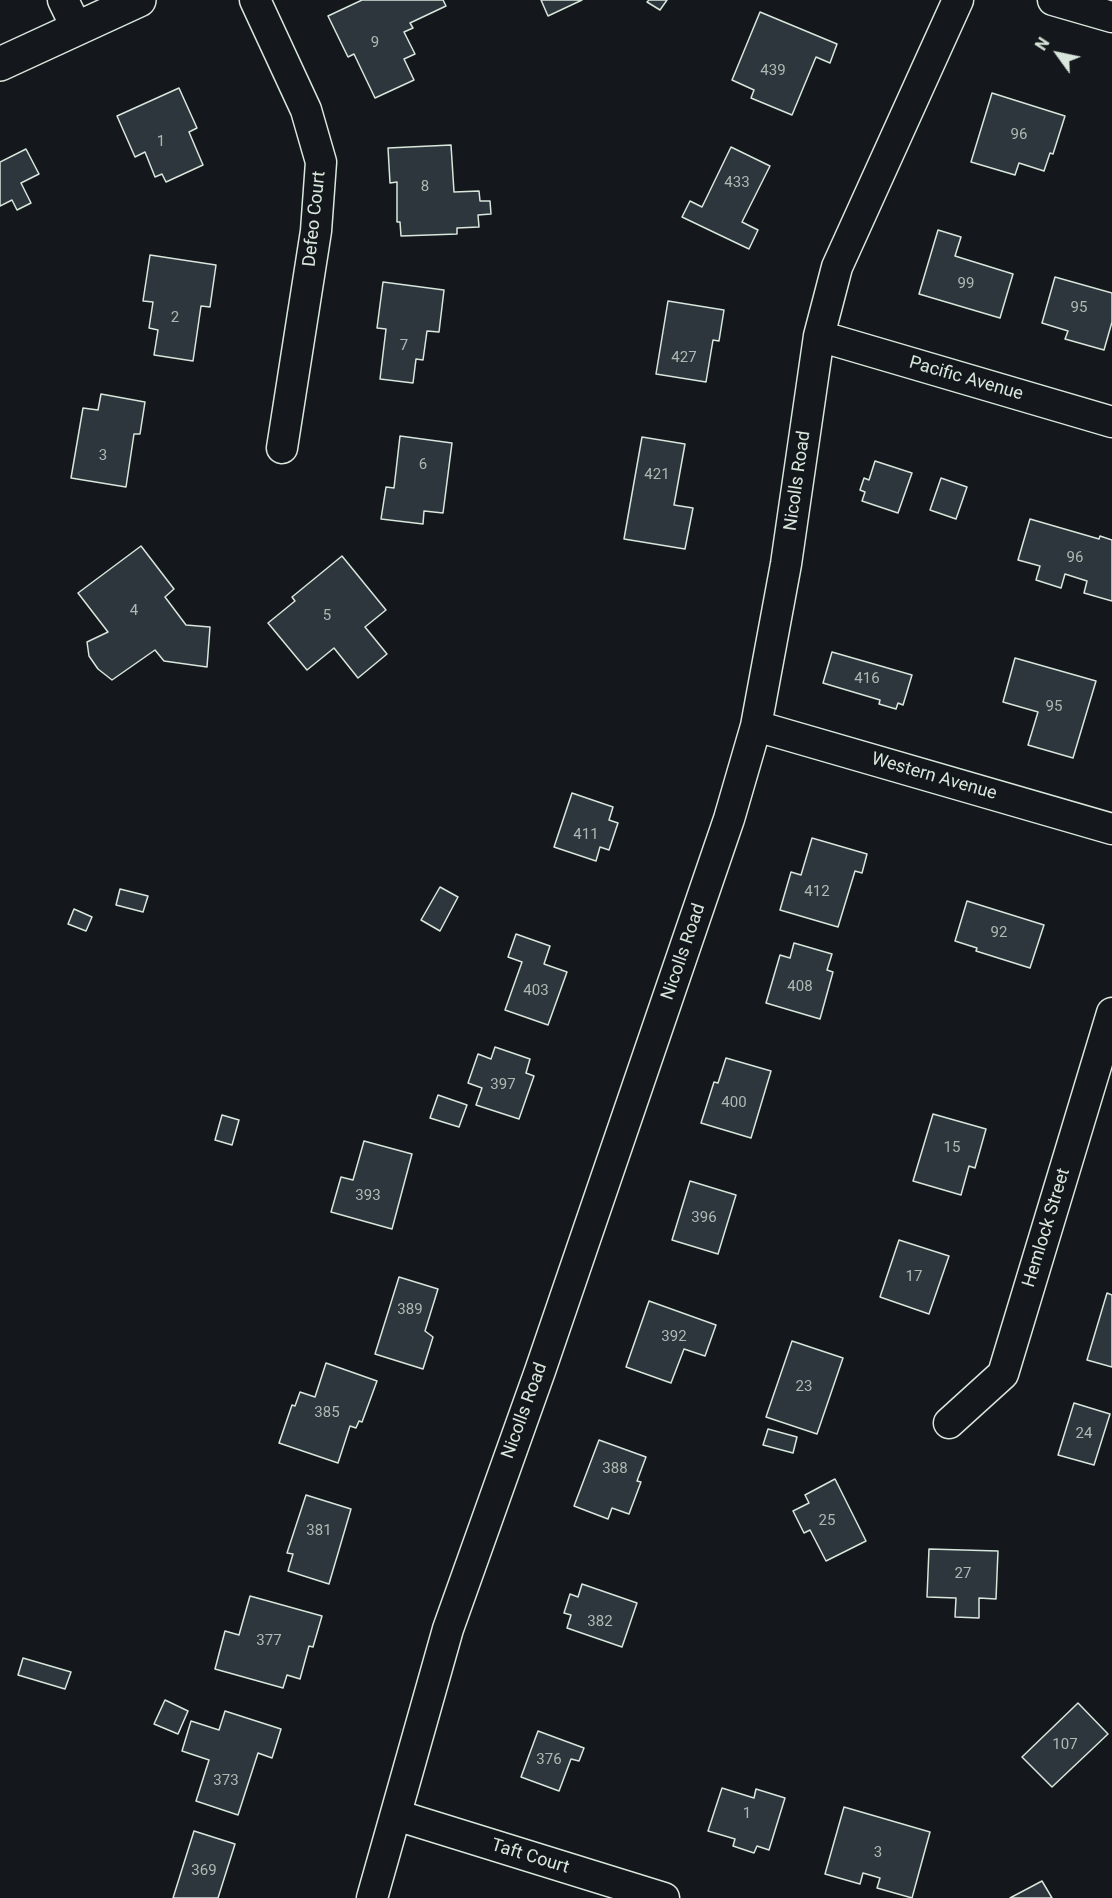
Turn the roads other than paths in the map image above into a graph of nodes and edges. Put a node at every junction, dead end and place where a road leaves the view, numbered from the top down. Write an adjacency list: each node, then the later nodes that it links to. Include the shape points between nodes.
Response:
1 (63, 0): 7 (street)
2 (139, 0): 7 (street)
3 (255, 0): 11 (street, Defeo Court, via 306,110 321,162 316,231)
4 (958, 0): 9 (street, Nicolls Road, via 837,267)
5 (1053, 0): 6 (street)
6 (1112, 17)
7 (77, 29): 8 (street)
8 (0, 64)
9 (819, 336): 10 (street, Pacific Avenue); 12 (street, Nicolls Road, via 786,564)
10 (1112, 422)
11 (282, 448)
12 (756, 726): 13 (street, Western Avenue); 16 (street, Nicolls Road, via 729,819 448,1629)
13 (1112, 829)
14 (1112, 1013): 15 (street, Hemlock Street, via 1004,1374)
15 (950, 1423)
16 (396, 1815): 17 (street, Nicolls Road); 18 (street, Taft Court)
17 (372, 1898)
18 (664, 1898)

